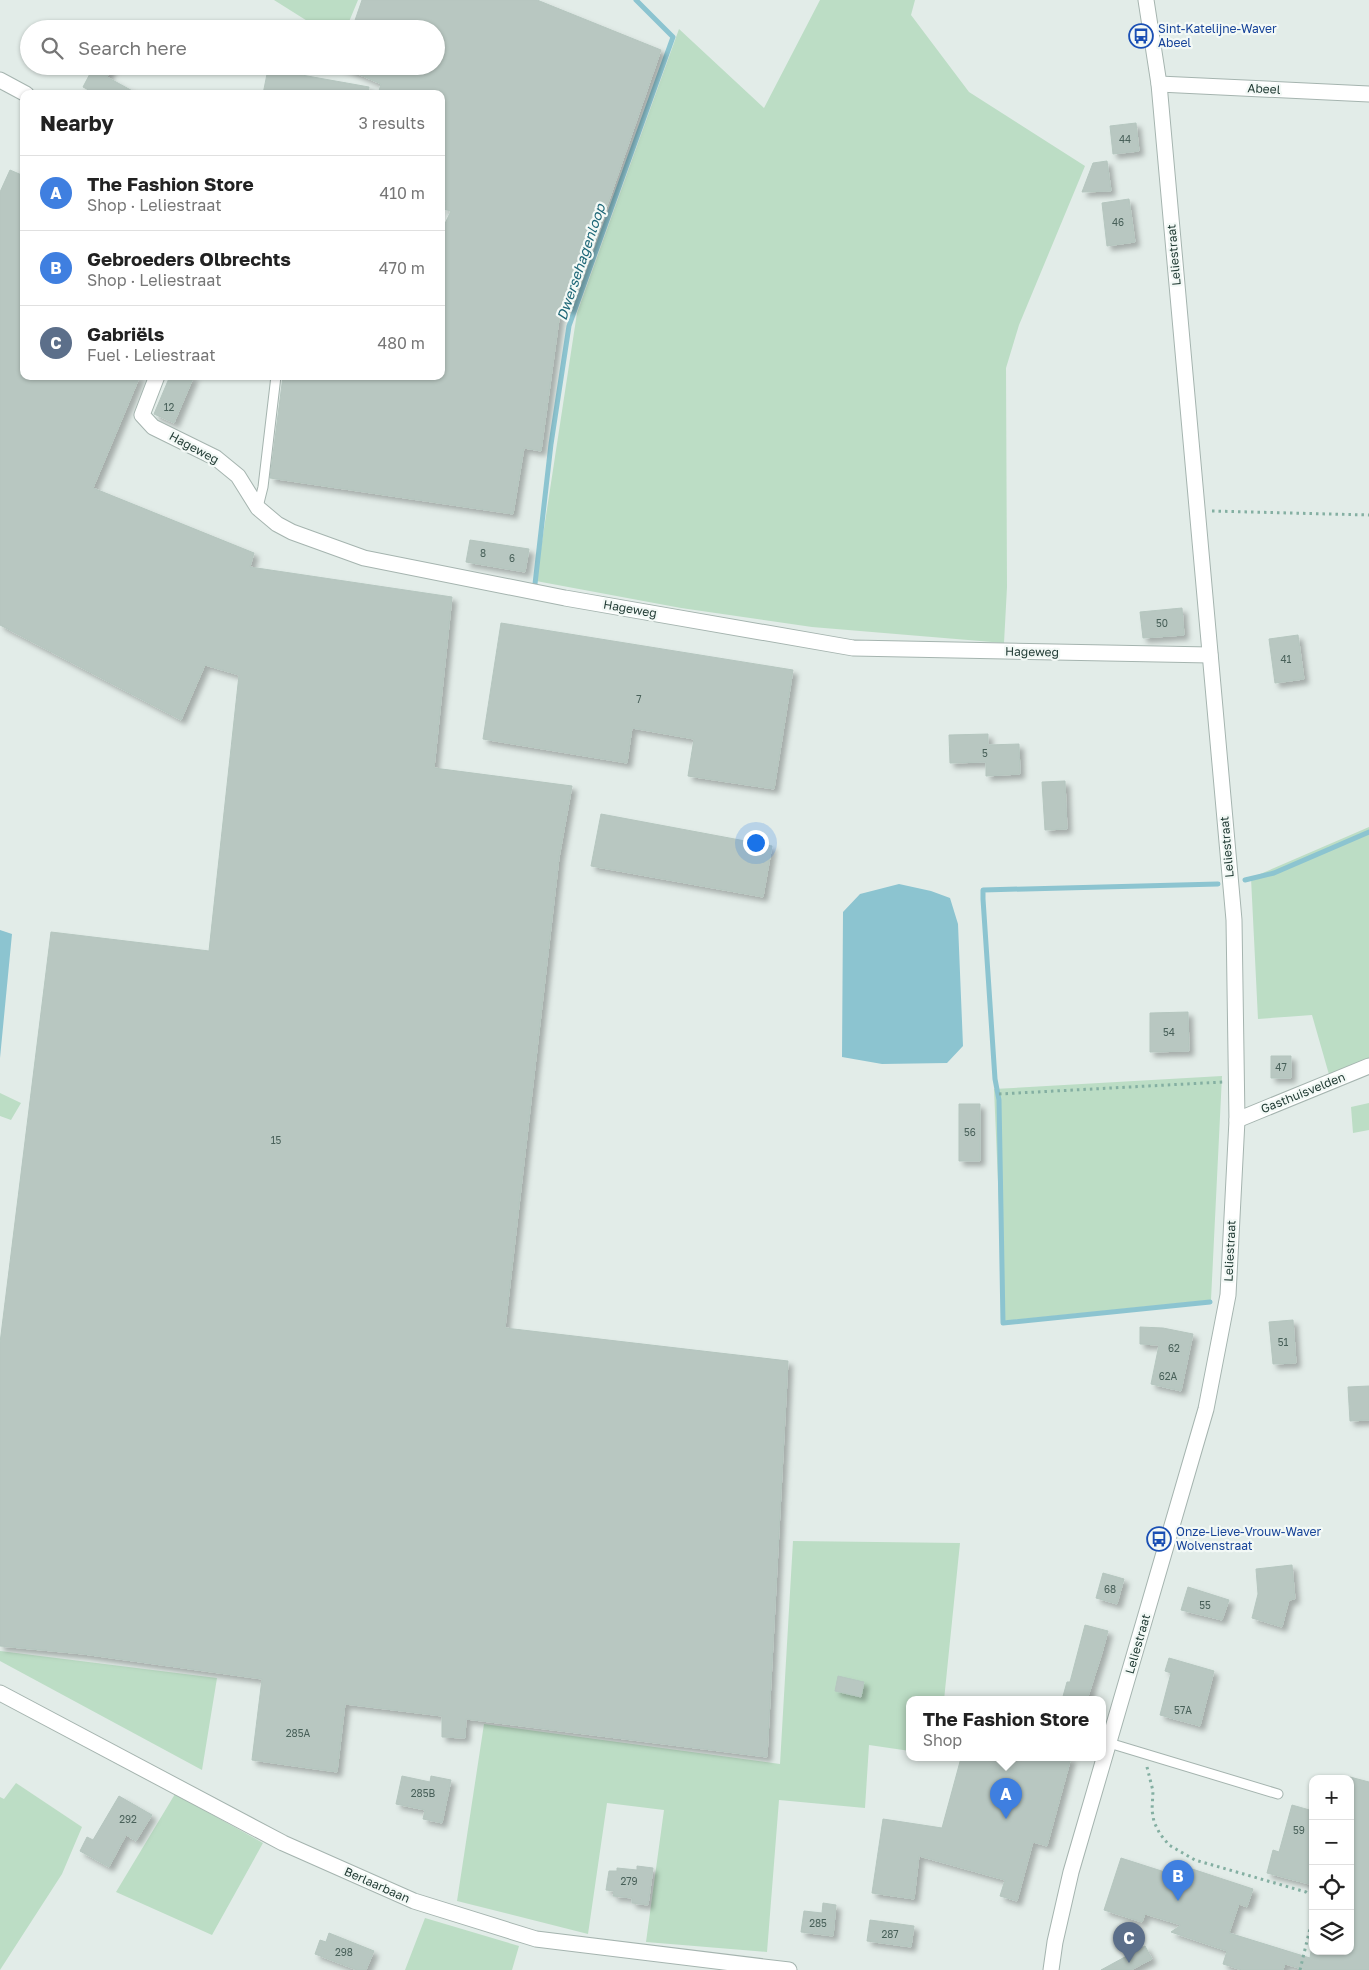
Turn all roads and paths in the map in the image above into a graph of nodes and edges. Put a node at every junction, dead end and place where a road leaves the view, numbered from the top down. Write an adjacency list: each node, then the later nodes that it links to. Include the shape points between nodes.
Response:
1 (1146, 0): 3 (street, Leliestraat)
2 (0, 80): 4 (street)
3 (1159, 84): 5 (street, Abeel); 9 (street, Leliestraat)
4 (20, 91)
5 (1369, 94)
6 (155, 380): 8 (street, Hageweg, via 142,415 153,427 216,458 238,476)
7 (276, 380): 8 (lane)
8 (258, 508): 11 (street, Hageweg, via 292,532 364,558 565,598 853,648)
9 (1197, 511): 10 (path); 11 (street, Leliestraat)
10 (1369, 516)
11 (1210, 655): 13 (street, Leliestraat, via 1234,920)
12 (1369, 1066): 15 (street, Gasthuisvelden)
13 (1236, 1081): 14 (path); 15 (street, Leliestraat)
14 (999, 1094)
15 (1236, 1120): 17 (street, Leliestraat, via 1228,1295 1219,1350 1206,1410)
16 (0, 1693): 24 (street, Berlaarbaan, via 283,1843 414,1901 536,1939)
17 (1109, 1743): 18 (street, Leliestraat); 19 (lane)
18 (1106, 1753)
19 (1144, 1754): 21 (lane); 22 (path, via 1153,1791 1154,1822 1169,1845 1195,1860)
20 (1104, 1761): 25 (street, Leliestraat, via 1071,1872)
21 (1278, 1794)
22 (1309, 1894)
23 (1309, 1933): 26 (path)
24 (789, 1970)
25 (1051, 1970)
26 (1300, 1970)

